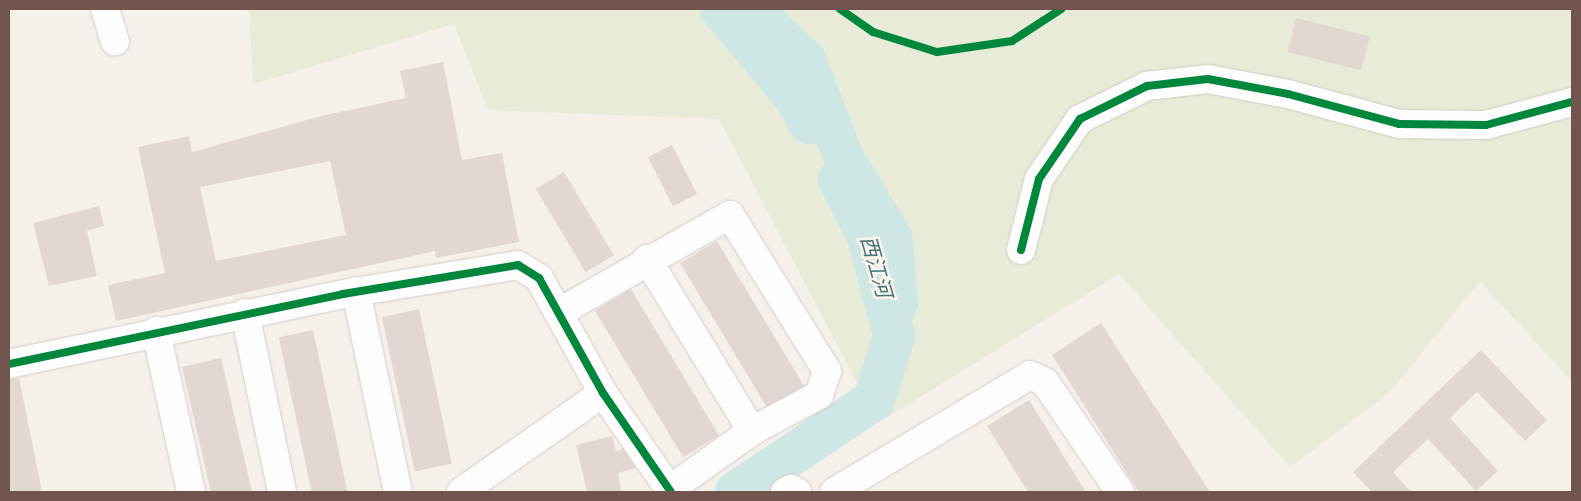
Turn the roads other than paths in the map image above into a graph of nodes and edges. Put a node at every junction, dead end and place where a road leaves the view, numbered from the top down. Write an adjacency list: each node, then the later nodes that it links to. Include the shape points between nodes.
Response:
1 (105, 9): 2 (street)
2 (115, 42)
3 (1572, 102): 4 (street, via 1486,125 1399,124 1288,94 1208,79 1148,86 1080,119 1039,179)
4 (1020, 250)
5 (647, 259): 8 (street); 12 (street); 12 (street, via 730,215 827,372 819,395)
6 (356, 292): 7 (street); 8 (street, via 518,265 539,278); 16 (street)
7 (245, 313): 9 (street); 15 (street)
8 (558, 313): 11 (street)
9 (156, 331): 10 (street); 14 (street)
10 (9, 364)
11 (603, 393): 13 (street); 17 (street)
12 (752, 432): 13 (street)
13 (670, 491)
14 (191, 492)
15 (282, 492)
16 (398, 492)
17 (460, 492)
18 (785, 492): 19 (street, via 791,489)
19 (797, 492)
20 (834, 492): 21 (street, via 1030,375 1045,382)
21 (1120, 492)

